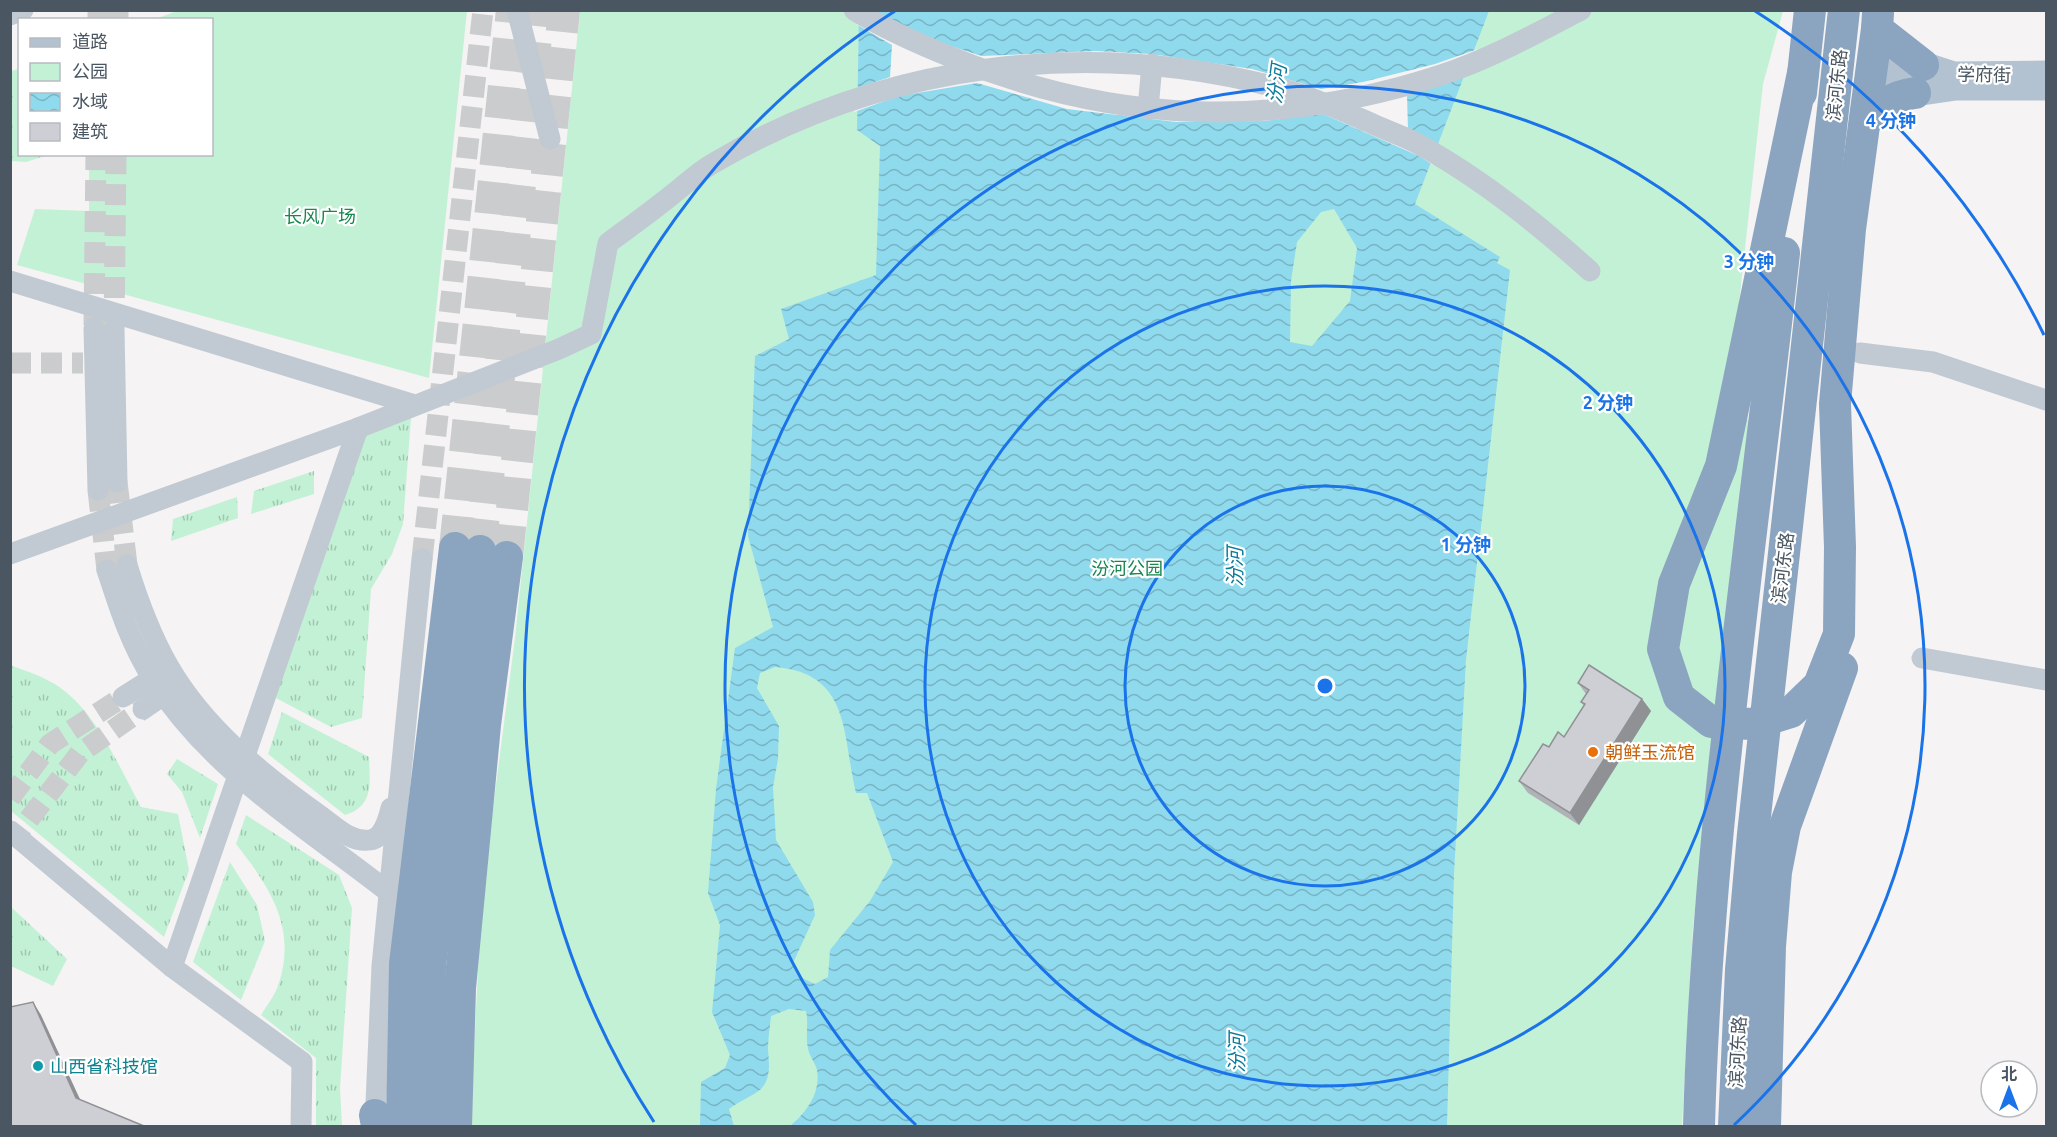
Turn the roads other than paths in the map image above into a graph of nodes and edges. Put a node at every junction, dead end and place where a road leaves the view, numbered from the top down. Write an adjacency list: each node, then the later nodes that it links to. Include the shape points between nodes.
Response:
1 (23, 10): 7 (street)
2 (517, 10): 16 (street)
3 (854, 10): 14 (street, via 879,26 988,72 1083,100)
4 (1581, 10): 14 (street, via 1518,44 1442,75 1351,99 1290,109)
5 (1810, 10): 10 (highway, 滨河东路)
6 (1844, 10): 37 (highway, 滨河东路)
7 (10, 15)
8 (1878, 20): 12 (highway); 15 (highway)
9 (1152, 64): 14 (street); 17 (street, via 1281,88 1339,108 1419,144 1502,198); 22 (street, via 1024,63 928,78 881,89 798,121 710,165 608,243 591,334)
10 (1803, 72): 15 (highway, via 1721,466 1674,584 1663,649 1680,697 1711,722 1752,724 1791,712 1819,685 1839,634 1835,404 1850,229); 44 (highway, 滨河东路, via 1721,808)
11 (2046, 74): 12 (main road, 学府街)
12 (1919, 79): 13 (main road, via 1956,87); 15 (highway, via 1883,104)
13 (2046, 87)
14 (1148, 110)
15 (1864, 129): 20 (highway, via 1872,200)
16 (550, 139)
17 (1590, 271)
18 (10, 281): 22 (street)
19 (104, 329): 24 (street, via 97,363)
20 (1860, 353): 21 (street, via 1933,362); 39 (highway, via 1853,475 1856,603 1842,668 1785,826 1776,872)
21 (2046, 400)
22 (415, 405): 23 (street)
23 (358, 428): 26 (street); 38 (street)
24 (108, 486)
25 (481, 552): 40 (highway, via 405,964); 42 (highway, via 430,966); 43 (highway, via 485,725 460,988)
26 (10, 555)
27 (422, 559): 34 (street)
28 (117, 568): 31 (street, via 142,615)
29 (1922, 658): 30 (street)
30 (2046, 680)
31 (167, 681): 32 (street); 33 (street); 34 (street, via 245,758 353,839 371,840 382,833); 36 (street, via 185,724 232,772)
32 (123, 697)
33 (143, 709)
34 (401, 770): 36 (street)
35 (10, 831): 38 (street)
36 (391, 894): 40 (street, via 382,966)
37 (1742, 952): 39 (highway); 45 (highway, 滨河东路)
38 (172, 967): 41 (street, via 302,1062)
39 (1765, 1068): 46 (highway)
40 (382, 1124)
41 (301, 1126)
42 (427, 1126)
43 (456, 1126)
44 (1699, 1126)
45 (1734, 1126)
46 (1765, 1126)

